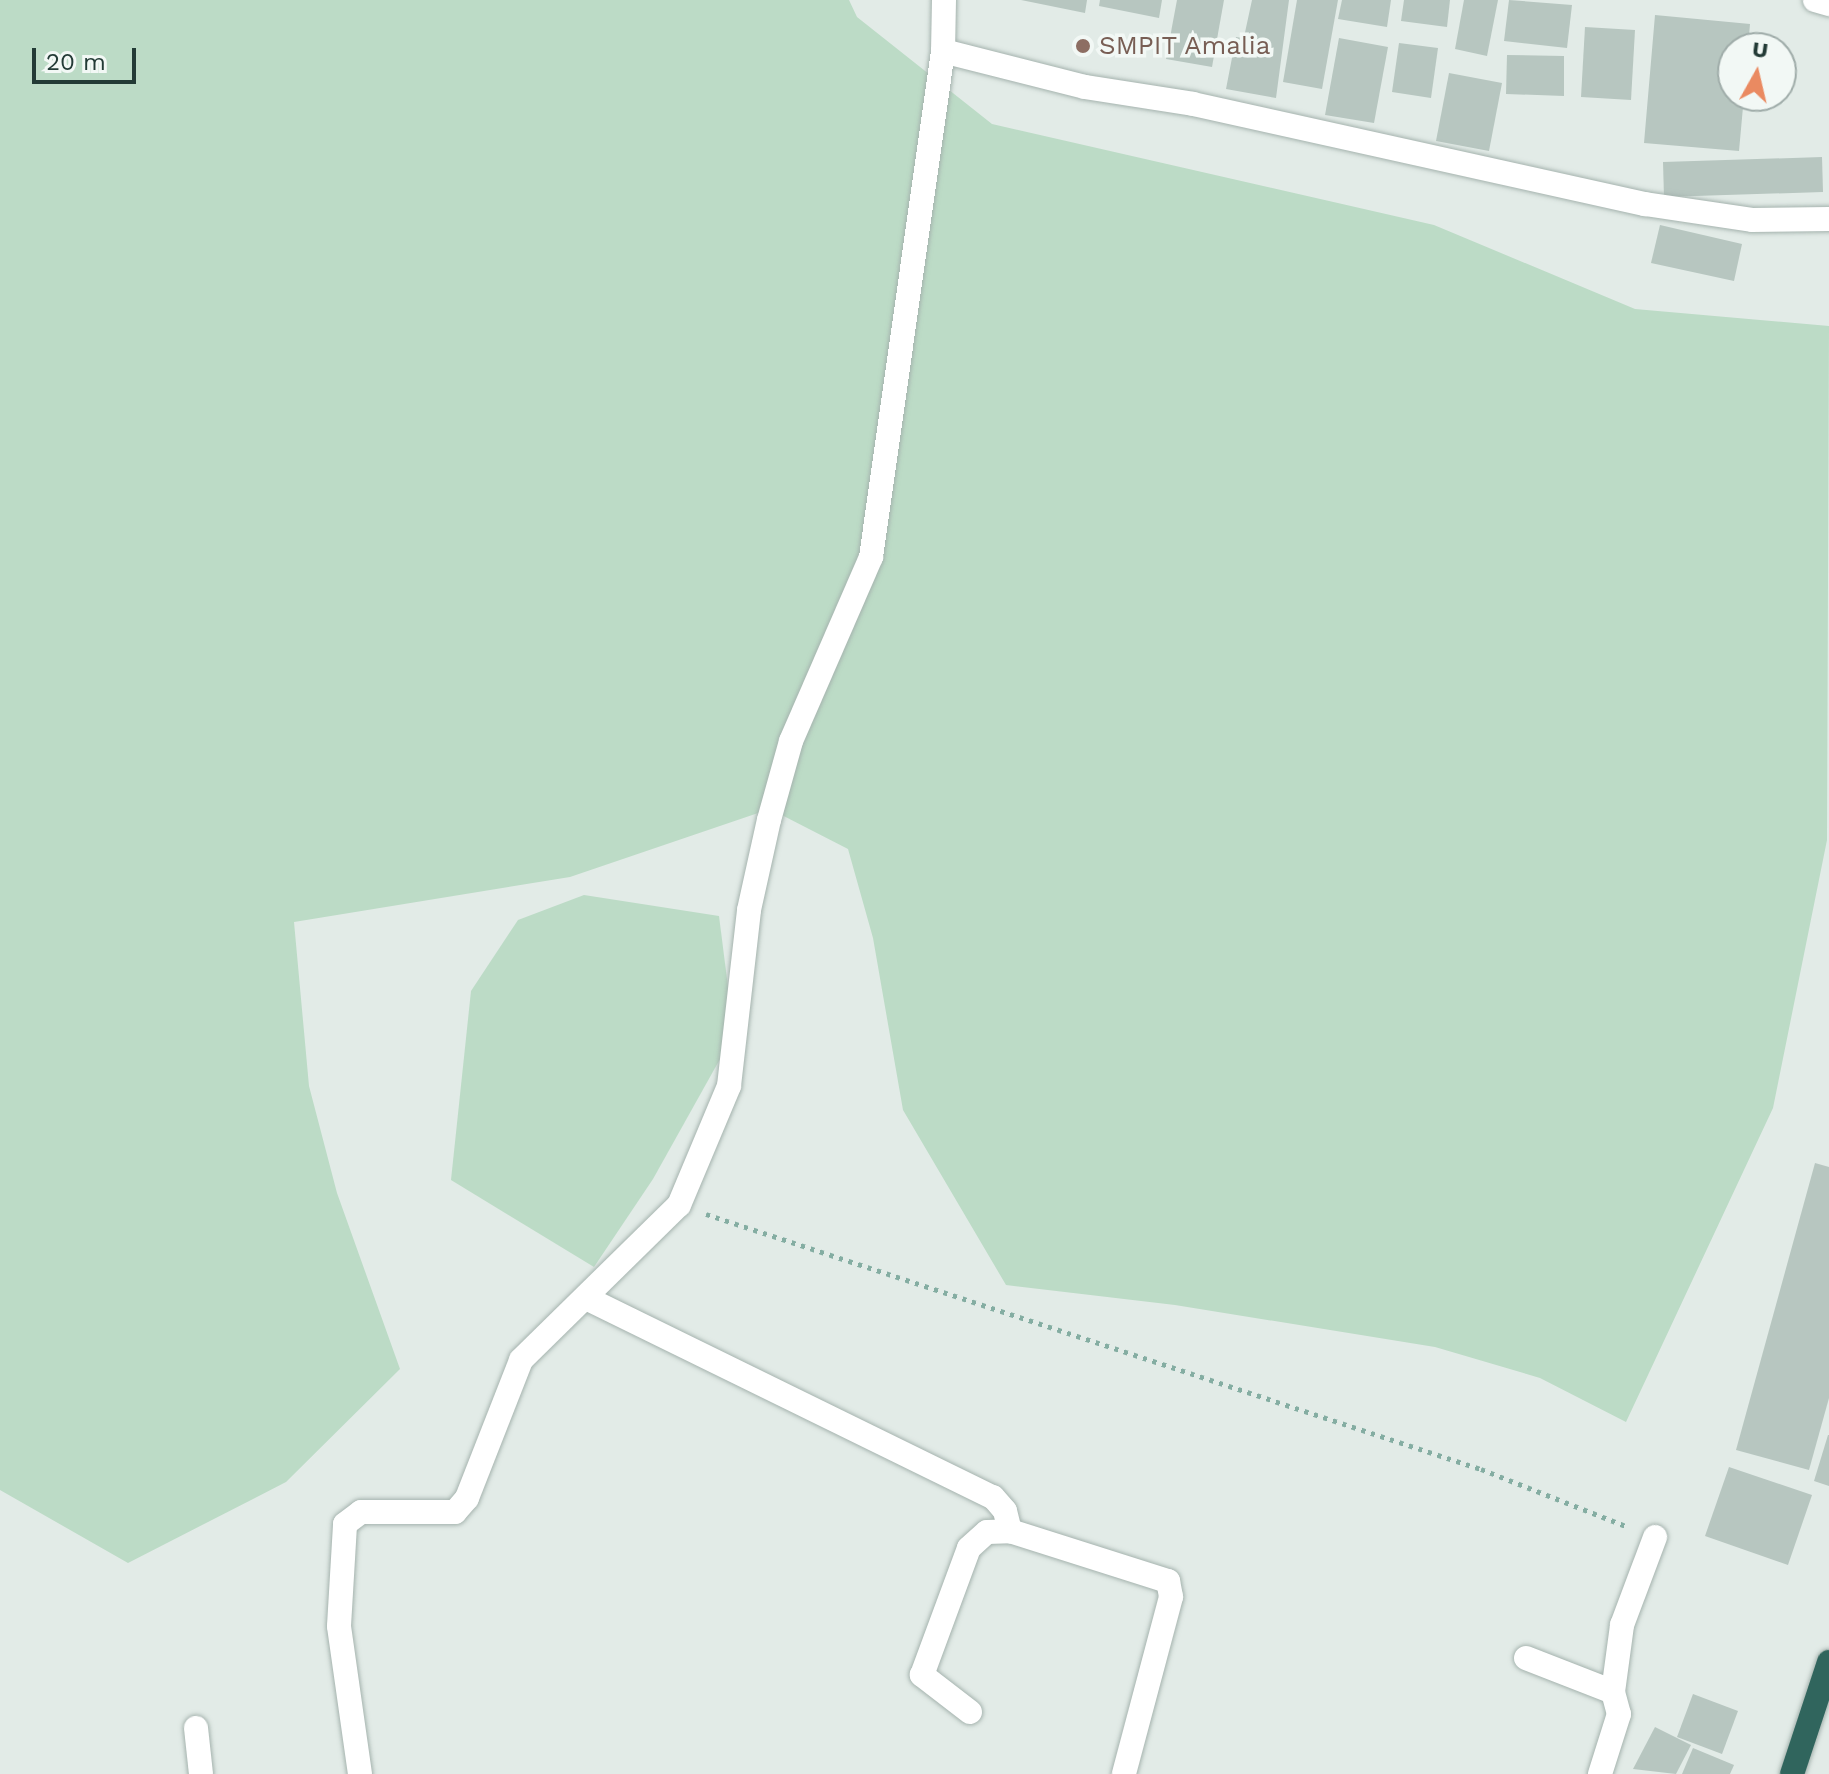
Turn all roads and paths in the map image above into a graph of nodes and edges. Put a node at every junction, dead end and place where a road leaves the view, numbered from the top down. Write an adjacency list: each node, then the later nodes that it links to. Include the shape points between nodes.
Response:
1 (944, 0): 4 (street)
2 (1815, 0): 3 (street)
3 (1829, 4)
4 (943, 51): 5 (street, via 1645,204 1752,220); 6 (street, via 871,557 791,741 749,910 729,1086)
5 (1829, 219)
6 (679, 1205): 7 (street); 9 (path, via 1481,1469)
7 (588, 1299): 8 (street, via 993,1497 1005,1511); 16 (street, via 556,1319 521,1360 467,1498 455,1512 361,1512 345,1524 339,1626)
8 (1010, 1531): 13 (street, via 987,1532 969,1548 922,1675); 17 (street, via 1172,1586)
9 (1655, 1537): 12 (street, via 1622,1625)
10 (1526, 1658): 12 (street)
11 (1829, 1662): 19 (highway)
12 (1613, 1692): 18 (street, via 1619,1714)
13 (970, 1712)
14 (196, 1728): 15 (street)
15 (201, 1774)
16 (360, 1774)
17 (1124, 1774)
18 (1600, 1774)
19 (1792, 1774)

